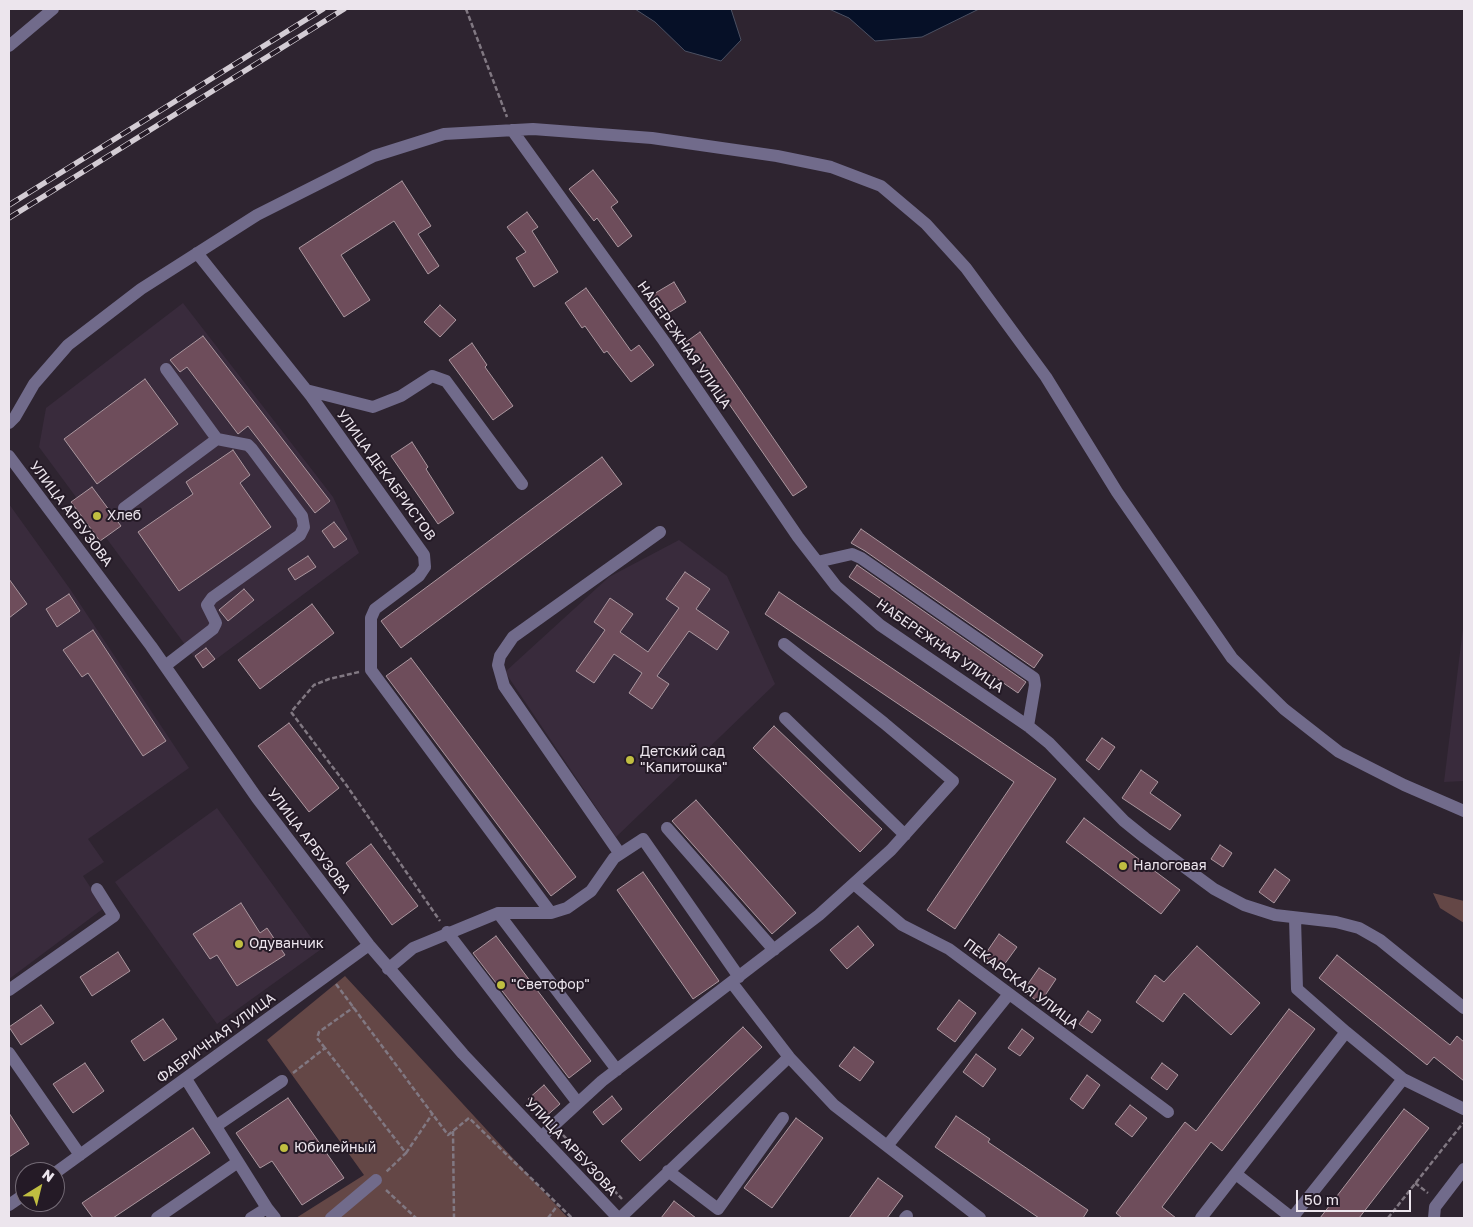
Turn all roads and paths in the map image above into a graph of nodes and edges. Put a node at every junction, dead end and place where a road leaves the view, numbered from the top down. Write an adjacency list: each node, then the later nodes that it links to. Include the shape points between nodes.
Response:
1 (466, 9): 4 (path)
2 (46, 11): 3 (street)
3 (9, 46)
4 (512, 130): 5 (street, via 444,134 374,156 257,215); 14 (street, НАБЕРЕЖНАЯ УЛИЦА); 20 (street, via 652,138 778,156 831,167 881,186 926,224 966,268 1046,377 1117,492 1232,658 1284,708 1339,752)
5 (197, 253): 7 (street, УЛИЦА ДЕКАБРИСТОВ); 8 (street, via 141,289 68,345 34,384)
6 (166, 369): 9 (street)
7 (306, 390): 11 (street, via 373,407 401,396 432,376 446,381); 17 (street, УЛИЦА ДЕКАБРИСТОВ, via 424,554 425,567 419,576 375,609 371,618)
8 (9, 423)
9 (218, 439): 12 (street); 16 (street, via 248,445 252,449 302,516 304,526 300,535 212,598 207,605 216,622 213,629)
10 (9, 456): 16 (street, УЛИЦА АРБУЗОВА)
11 (522, 484)
12 (124, 508)
13 (660, 532): 23 (street, via 513,637 498,665 504,686)
14 (817, 562): 19 (street, НАБЕРЕЖНАЯ УЛИЦА, via 836,586 880,625); 19 (street, via 852,554 861,558 1034,678)
15 (784, 644): 22 (street, via 953,781)
16 (165, 666): 30 (street, УЛИЦА АРБУЗОВА, via 257,798)
17 (371, 670): 27 (street); 29 (path, via 314,685 291,712 347,786)
18 (785, 718): 22 (street)
19 (1028, 726): 28 (street, НАБЕРЕЖНАЯ УЛИЦА, via 1071,764 1124,821 1214,889 1244,905 1275,916)
20 (1464, 811)
21 (667, 828): 31 (street)
22 (905, 834): 24 (street)
23 (620, 854): 27 (street, via 580,901); 34 (street, via 643,840)
24 (854, 884): 31 (street); 36 (street, ПЕКАРСКАЯ УЛИЦА, via 902,924 949,949)
25 (97, 889): 35 (street, via 114,916)
26 (498, 913): 27 (street); 29 (street); 43 (street)
27 (552, 913)
28 (1295, 918): 38 (street, НАБЕРЕЖНАЯ УЛИЦА, via 1359,928 1380,940); 39 (street, via 1297,989)
29 (448, 932): 32 (street, via 413,948); 47 (street)
30 (369, 946): 32 (street, УЛИЦА АРБУЗОВА); 33 (street, ФАБРИЧНАЯ УЛИЦА)
31 (774, 950): 34 (street)
32 (388, 969): 56 (street, УЛИЦА АРБУЗОВА)
33 (330, 974): 37 (path); 44 (street, ФАБРИЧНАЯ УЛИЦА)
34 (735, 980): 42 (street); 43 (street)
35 (9, 990)
36 (1009, 994): 49 (street, ПЕКАРСКАЯ УЛИЦА); 57 (street)
37 (354, 1007): 40 (path, via 319,1032 317,1038); 50 (path)
38 (1464, 1008)
39 (1346, 1032): 45 (street); 64 (street)
40 (325, 1048): 46 (path); 58 (path)
41 (9, 1053): 59 (street)
42 (789, 1057): 57 (street, via 834,1105); 63 (street)
43 (616, 1070): 47 (street)
44 (186, 1079): 54 (street); 59 (street, ФАБРИЧНАЯ УЛИЦА)
45 (1403, 1079): 48 (street); 80 (street)
46 (282, 1081): 54 (street)
47 (578, 1103): 53 (street)
48 (1464, 1109)
49 (1168, 1112)
50 (432, 1113): 55 (path, via 448,1135); 58 (path)
51 (783, 1118): 63 (street, via 718,1209)
52 (1464, 1121): 81 (path)
53 (554, 1125): 56 (street); 68 (path)
54 (216, 1126): 60 (street)
55 (453, 1131): 66 (path, via 469,1118); 74 (path)
56 (541, 1137): 77 (street, УЛИЦА АРБУЗОВА)
57 (887, 1146): 78 (street)
58 (406, 1153): 65 (path)
59 (80, 1155): 61 (street, ФАБРИЧНАЯ УЛИЦА)
60 (238, 1162): 67 (street); 69 (street)
61 (65, 1166)
62 (1464, 1169): 82 (street, via 1435,1207)
63 (668, 1171): 68 (street)
64 (1236, 1174): 79 (street); 80 (street)
65 (376, 1180): 72 (street); 73 (path)
66 (558, 1205): 75 (path); 76 (path)
67 (268, 1208): 70 (street); 71 (street)
68 (630, 1208): 77 (street)
69 (158, 1218)
70 (251, 1218)
71 (275, 1218)
72 (331, 1218)
73 (416, 1218)
74 (454, 1218)
75 (548, 1218)
76 (572, 1218)
77 (619, 1218)
78 (980, 1218)
79 (1201, 1218)
80 (1292, 1218)
81 (1388, 1218)
82 (1434, 1218)

